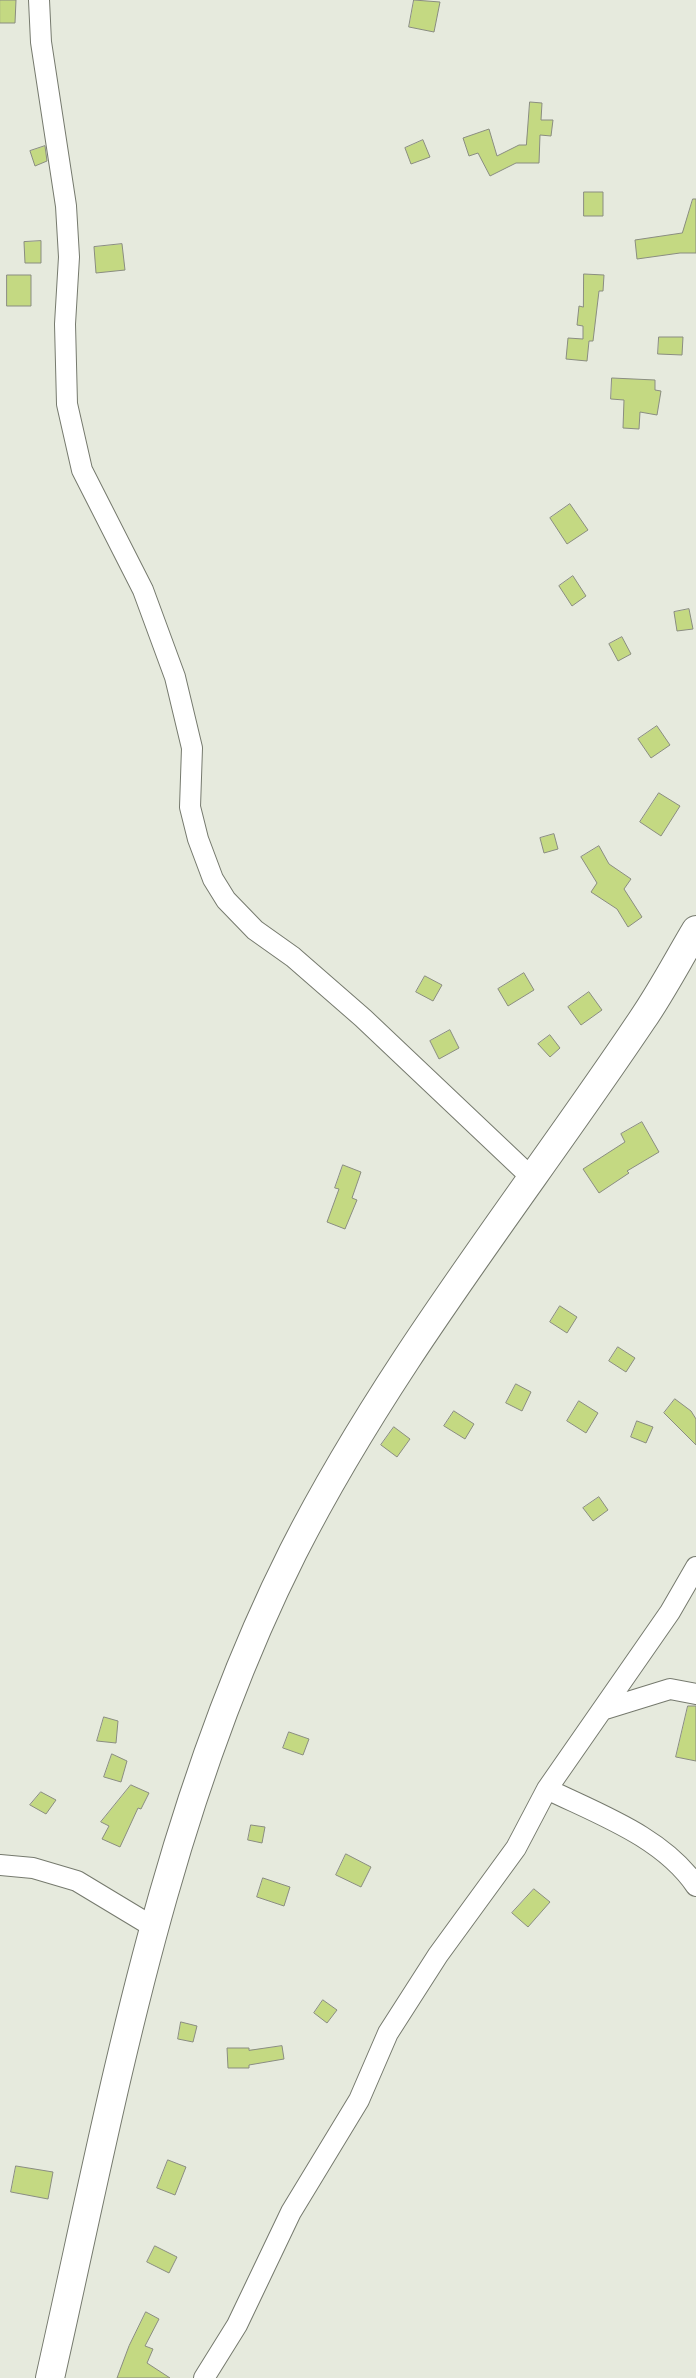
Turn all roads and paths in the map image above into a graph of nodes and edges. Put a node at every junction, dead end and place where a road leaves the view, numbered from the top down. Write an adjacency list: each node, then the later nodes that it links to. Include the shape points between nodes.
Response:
1 (39, 0): 3 (street, via 41,42 66,206 69,258 65,324 67,404 82,470 143,590 168,654 192,748 190,807 213,879 226,900 255,930 293,957 364,1018)
2 (696, 930): 3 (main road, via 644,1017)
3 (532, 1178): 10 (main road, via 374,1409 294,1549 253,1635 221,1717)
4 (696, 1567): 6 (street, via 670,1612)
5 (696, 1694): 6 (street, via 670,1689)
6 (602, 1710): 7 (street)
7 (547, 1789): 9 (street, via 634,1832 684,1868); 12 (street, via 516,1848 438,1955 388,2033 359,2100 291,2212 237,2325)
8 (0, 1865): 10 (street, via 33,1868 77,1880)
9 (696, 1886)
10 (155, 1928): 11 (main road, via 125,2044)
11 (50, 2378)
12 (204, 2378)

